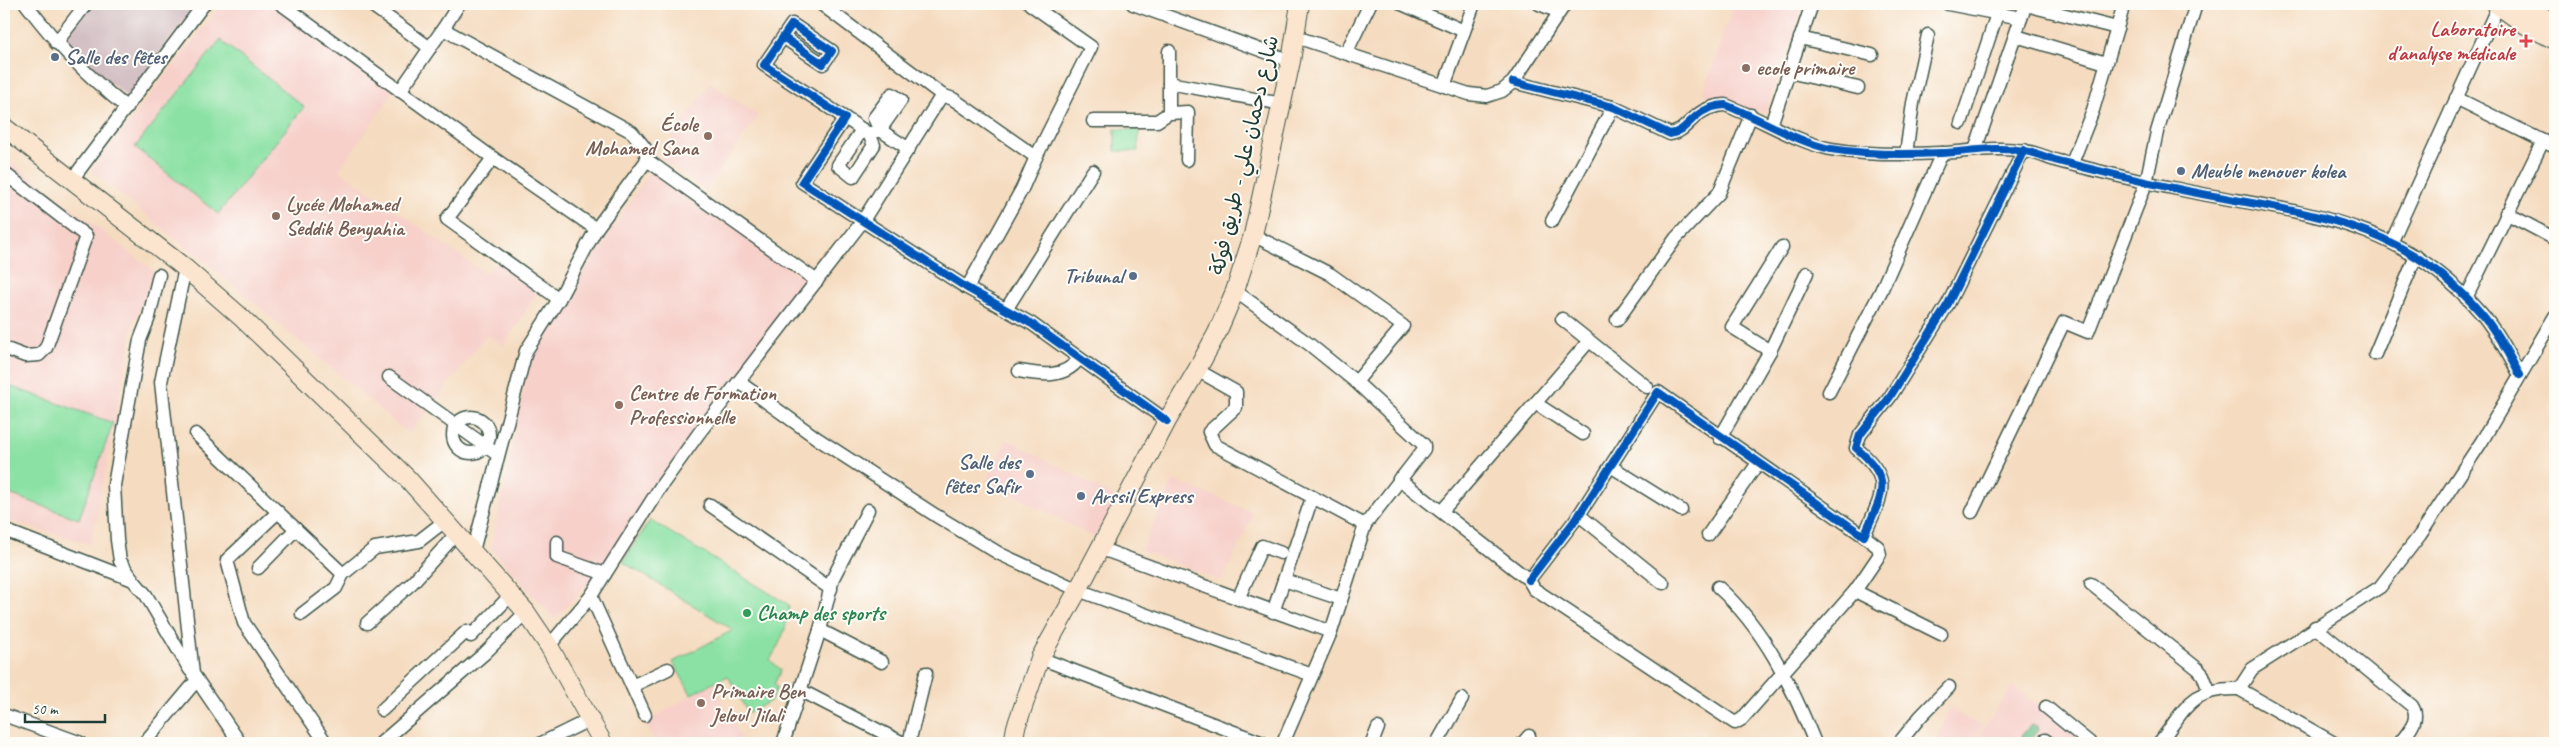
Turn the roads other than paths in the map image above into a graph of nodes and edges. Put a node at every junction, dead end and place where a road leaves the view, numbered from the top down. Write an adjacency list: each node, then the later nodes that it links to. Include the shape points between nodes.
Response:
1 (26, 4): 35 (street)
2 (86, 4): 35 (street)
3 (204, 4): 52 (street)
4 (370, 4): 36 (street)
5 (459, 4): 27 (street)
6 (821, 4): 48 (street)
7 (1030, 4): 67 (street, via 1091,46)
8 (1133, 4): 40 (street)
9 (1300, 4): 32 (main road, شارع دحمان علي - طريق فوكة)
10 (1370, 4): 38 (street)
11 (1402, 4): 28 (street)
12 (1474, 4): 28 (street)
13 (1539, 4): 22 (street)
14 (1812, 4): 33 (street)
15 (1948, 4): 23 (street)
16 (2026, 4): 24 (street); 26 (street)
17 (2124, 4): 26 (street)
18 (2196, 4): 75 (street, via 2157,132)
19 (2495, 4): 34 (main road); 49 (street)
20 (2522, 4): 25 (main road)
21 (289, 6): 47 (street)
22 (1562, 8): 43 (street)
23 (1997, 14): 24 (street); 57 (street)
24 (2022, 18): 30 (street)
25 (2555, 23)
26 (2117, 28): 41 (street)
27 (443, 29): 36 (street); 69 (street, via 632,132 645,148)
28 (1464, 31): 45 (street)
29 (1928, 35): 66 (street)
30 (2016, 36): 41 (street); 63 (street)
31 (783, 37): 55 (street, via 764,64)
32 (1296, 37): 38 (street); 40 (main road, شارع دحمان علي - طريق فوكة)
33 (1800, 38): 39 (street); 42 (street)
34 (2555, 40)
35 (56, 43): 52 (street, via 88,76)
36 (430, 48): 47 (street)
37 (1169, 51): 44 (street)
38 (1346, 53): 45 (street)
39 (1872, 55)
40 (1291, 61): 50 (main road, شارع دحمان علي - طريق فوكة)
41 (2106, 63): 71 (street, via 2093,110)
42 (1789, 72): 46 (street); 58 (street)
43 (1513, 82): 45 (street, via 1502,91 1487,96); 51 (street)
44 (1169, 83): 50 (street); 53 (street)
45 (1444, 86)
46 (1858, 88)
47 (400, 91): 68 (street)
48 (942, 96): 62 (street); 67 (street, via 953,99)
49 (2456, 98): 60 (street); 82 (street)
50 (1282, 104): 80 (main road, شارع دحمان علي - طريق فوكة)
51 (1613, 107): 54 (street, via 1670,134 1676,134 1694,116 1713,106 1725,105); 78 (street)
52 (127, 108): 74 (street)
53 (1169, 113): 56 (street, via 1157,121); 70 (street, via 1188,112)
54 (1751, 115): 58 (street); 96 (street, via 1718,193 1676,238)
55 (845, 118): 62 (street); 77 (street, via 802,182)
56 (1092, 121)
57 (1961, 123)
58 (1771, 125): 66 (street, via 1828,148)
59 (4, 127): 74 (main road)
60 (2543, 141): 61 (street); 76 (street)
61 (2555, 147)
62 (909, 149): 77 (street)
63 (1974, 150): 64 (street); 65 (street)
64 (2024, 150): 71 (street); 135 (street, via 1948,304 1890,397 1860,435 1856,448 1871,460 1883,489)
65 (1942, 153): 66 (street); 110 (street, via 1881,291)
66 (1906, 154)
67 (1036, 157): 89 (street, via 1022,189)
68 (493, 158): 79 (street); 92 (street, via 447,219)
69 (647, 160): 79 (street); 88 (street)
70 (1186, 160)
71 (2072, 163): 75 (street)
72 (1093, 171): 93 (street)
73 (4, 173): 99 (street, via 86,236 46,348 39,355 25,356)
74 (71, 181): 85 (main road)
75 (2146, 183): 82 (street, via 2314,215 2358,227); 128 (street, via 2088,332 2064,322)
76 (2506, 213): 81 (street); 91 (street)
77 (862, 222): 88 (street); 89 (street)
78 (1552, 222)
79 (596, 229): 92 (street)
80 (1253, 235): 90 (main road, شارع دحمان علي - طريق فوكة); 108 (street, via 1330,274 1404,326)
81 (2555, 239)
82 (2392, 241): 84 (street)
83 (1782, 247): 100 (street, via 1732,326)
84 (2416, 256): 91 (street); 101 (street)
85 (185, 268): 131 (main road, via 290,364); 171 (street, via 161,382)
86 (1807, 273): 100 (street)
87 (159, 275): 143 (street, via 140,340 114,485 116,540 120,560)
88 (817, 281): 107 (street)
89 (967, 288): 93 (street)
90 (1235, 291): 103 (main road, شارع دحمان علي - طريق فوكة); 108 (street)
91 (2466, 298): 105 (street, via 2481,313)
92 (559, 299): 118 (street, via 522,360)
93 (1006, 308): 102 (street)
94 (2555, 316): 97 (street)
95 (1562, 319): 98 (street)
96 (1617, 320)
97 (2551, 333): 105 (street)
98 (1589, 341): 109 (street); 111 (street)
99 (4, 348)
100 (1770, 351): 116 (street)
101 (2375, 354)
102 (1079, 359): 104 (street, via 1073,367 1055,375); 112 (street)
103 (1197, 370): 112 (main road, شارع دحمان علي - طريق فوكة); 122 (street, via 1236,392 1236,407 1209,432 1215,445)
104 (1019, 371)
105 (2520, 375): 160 (street, via 2482,441 2420,535 2380,587)
106 (389, 377): 113 (street)
107 (739, 382): 142 (street, via 662,486); 150 (street, via 818,439 1000,554)
108 (1356, 382): 121 (street, via 1424,445)
109 (1647, 387)
110 (1829, 392)
111 (1535, 403): 115 (street); 126 (street)
112 (1167, 421): 137 (main road, شارع دحمان علي - طريق فوكة)
113 (457, 425): 117 (street); 117 (street, via 470,418 482,422 489,433)
114 (196, 434): 127 (street)
115 (1583, 434)
116 (1720, 438): 119 (street); 120 (street, via 1658,392)
117 (485, 446): 118 (street)
118 (498, 455): 138 (street)
119 (1758, 463): 134 (street); 135 (street)
120 (1612, 467): 125 (street); 129 (street)
121 (1399, 479): 126 (street); 130 (street)
122 (1312, 498): 130 (street); 144 (street)
123 (710, 505): 149 (street)
124 (868, 510): 149 (street, via 833,578)
125 (1681, 510)
126 (1442, 511): 145 (street)
127 (278, 512): 132 (street); 187 (street, via 227,560 244,623)
128 (1972, 512)
129 (1579, 515): 145 (street); 146 (street)
130 (1365, 525): 155 (street)
131 (452, 526): 138 (main road); 141 (street, via 419,541 375,548); 159 (street, via 412,583)
132 (296, 529): 140 (street); 141 (street)
133 (4, 530): 143 (street)
134 (1708, 535)
135 (1864, 536): 151 (street, via 1878,547 1880,554)
136 (557, 542): 142 (street, via 557,557)
137 (1099, 548): 150 (main road, شارع دحمان علي - طريق فوكة); 154 (street)
138 (474, 551): 152 (main road)
139 (1281, 553): 154 (street, via 1262,546)
140 (258, 568)
141 (343, 574): 158 (street, via 336,588)
142 (605, 574): 153 (street)
143 (132, 580): 171 (street, via 146,595)
144 (1284, 580): 155 (street); 157 (street)
145 (1529, 580): 168 (street, via 1534,590 1736,723)
146 (1662, 583)
147 (2091, 584): 176 (street, via 2198,669)
148 (1718, 587): 168 (street, via 1738,607)
149 (831, 589): 161 (street)
150 (1078, 590): 165 (main road, شارع دحمان علي - طريق فوكة); 170 (street)
151 (1855, 591): 163 (street); 168 (street)
152 (512, 594): 156 (main road); 179 (street, via 471,636 467,631)
153 (591, 596): 164 (street); 172 (street)
154 (1238, 599): 157 (street)
155 (1341, 599): 162 (street)
156 (526, 612): 164 (main road); 188 (street, via 485,653)
157 (1272, 612): 162 (street)
158 (302, 614)
159 (367, 622)
160 (2315, 626): 174 (street, via 2252,668); 206 (street, via 2416,711 2415,721)
161 (820, 630): 166 (street); 175 (street)
162 (1331, 632): 170 (street)
163 (1942, 634)
164 (549, 646): 182 (main road)
165 (1040, 658): 194 (main road, شارع دحمان علي - طريق فوكة); 195 (street)
166 (882, 662)
167 (668, 669): 172 (street)
168 (1783, 672): 199 (street)
169 (926, 673): 193 (street)
170 (1312, 675): 196 (street)
171 (195, 677): 185 (street); 186 (street)
172 (632, 686): 181 (street)
173 (1949, 687): 200 (street)
174 (2239, 689): 176 (street); 205 (street)
175 (800, 690): 191 (street); 192 (street)
176 (2209, 691): 204 (street, via 2196,696)
177 (1462, 699): 198 (street)
178 (2046, 707): 203 (street)
179 (382, 710)
180 (4, 715): 184 (street)
181 (646, 715)
182 (591, 719): 189 (street); 190 (main road)
183 (1378, 728): 197 (street)
184 (81, 743)
185 (144, 743)
186 (240, 743)
187 (326, 743)
188 (381, 743)
189 (542, 743)
190 (603, 743)
191 (782, 743)
192 (903, 743)
193 (909, 743)
194 (1013, 743)
195 (1263, 743)
196 (1283, 743)
197 (1372, 743)
198 (1437, 743)
199 (1815, 743)
200 (1899, 743)
201 (2043, 743): 202 (street, via 2045,740)
202 (2049, 743)
203 (2090, 743)
204 (2159, 743)
205 (2334, 743)
206 (2400, 743)

